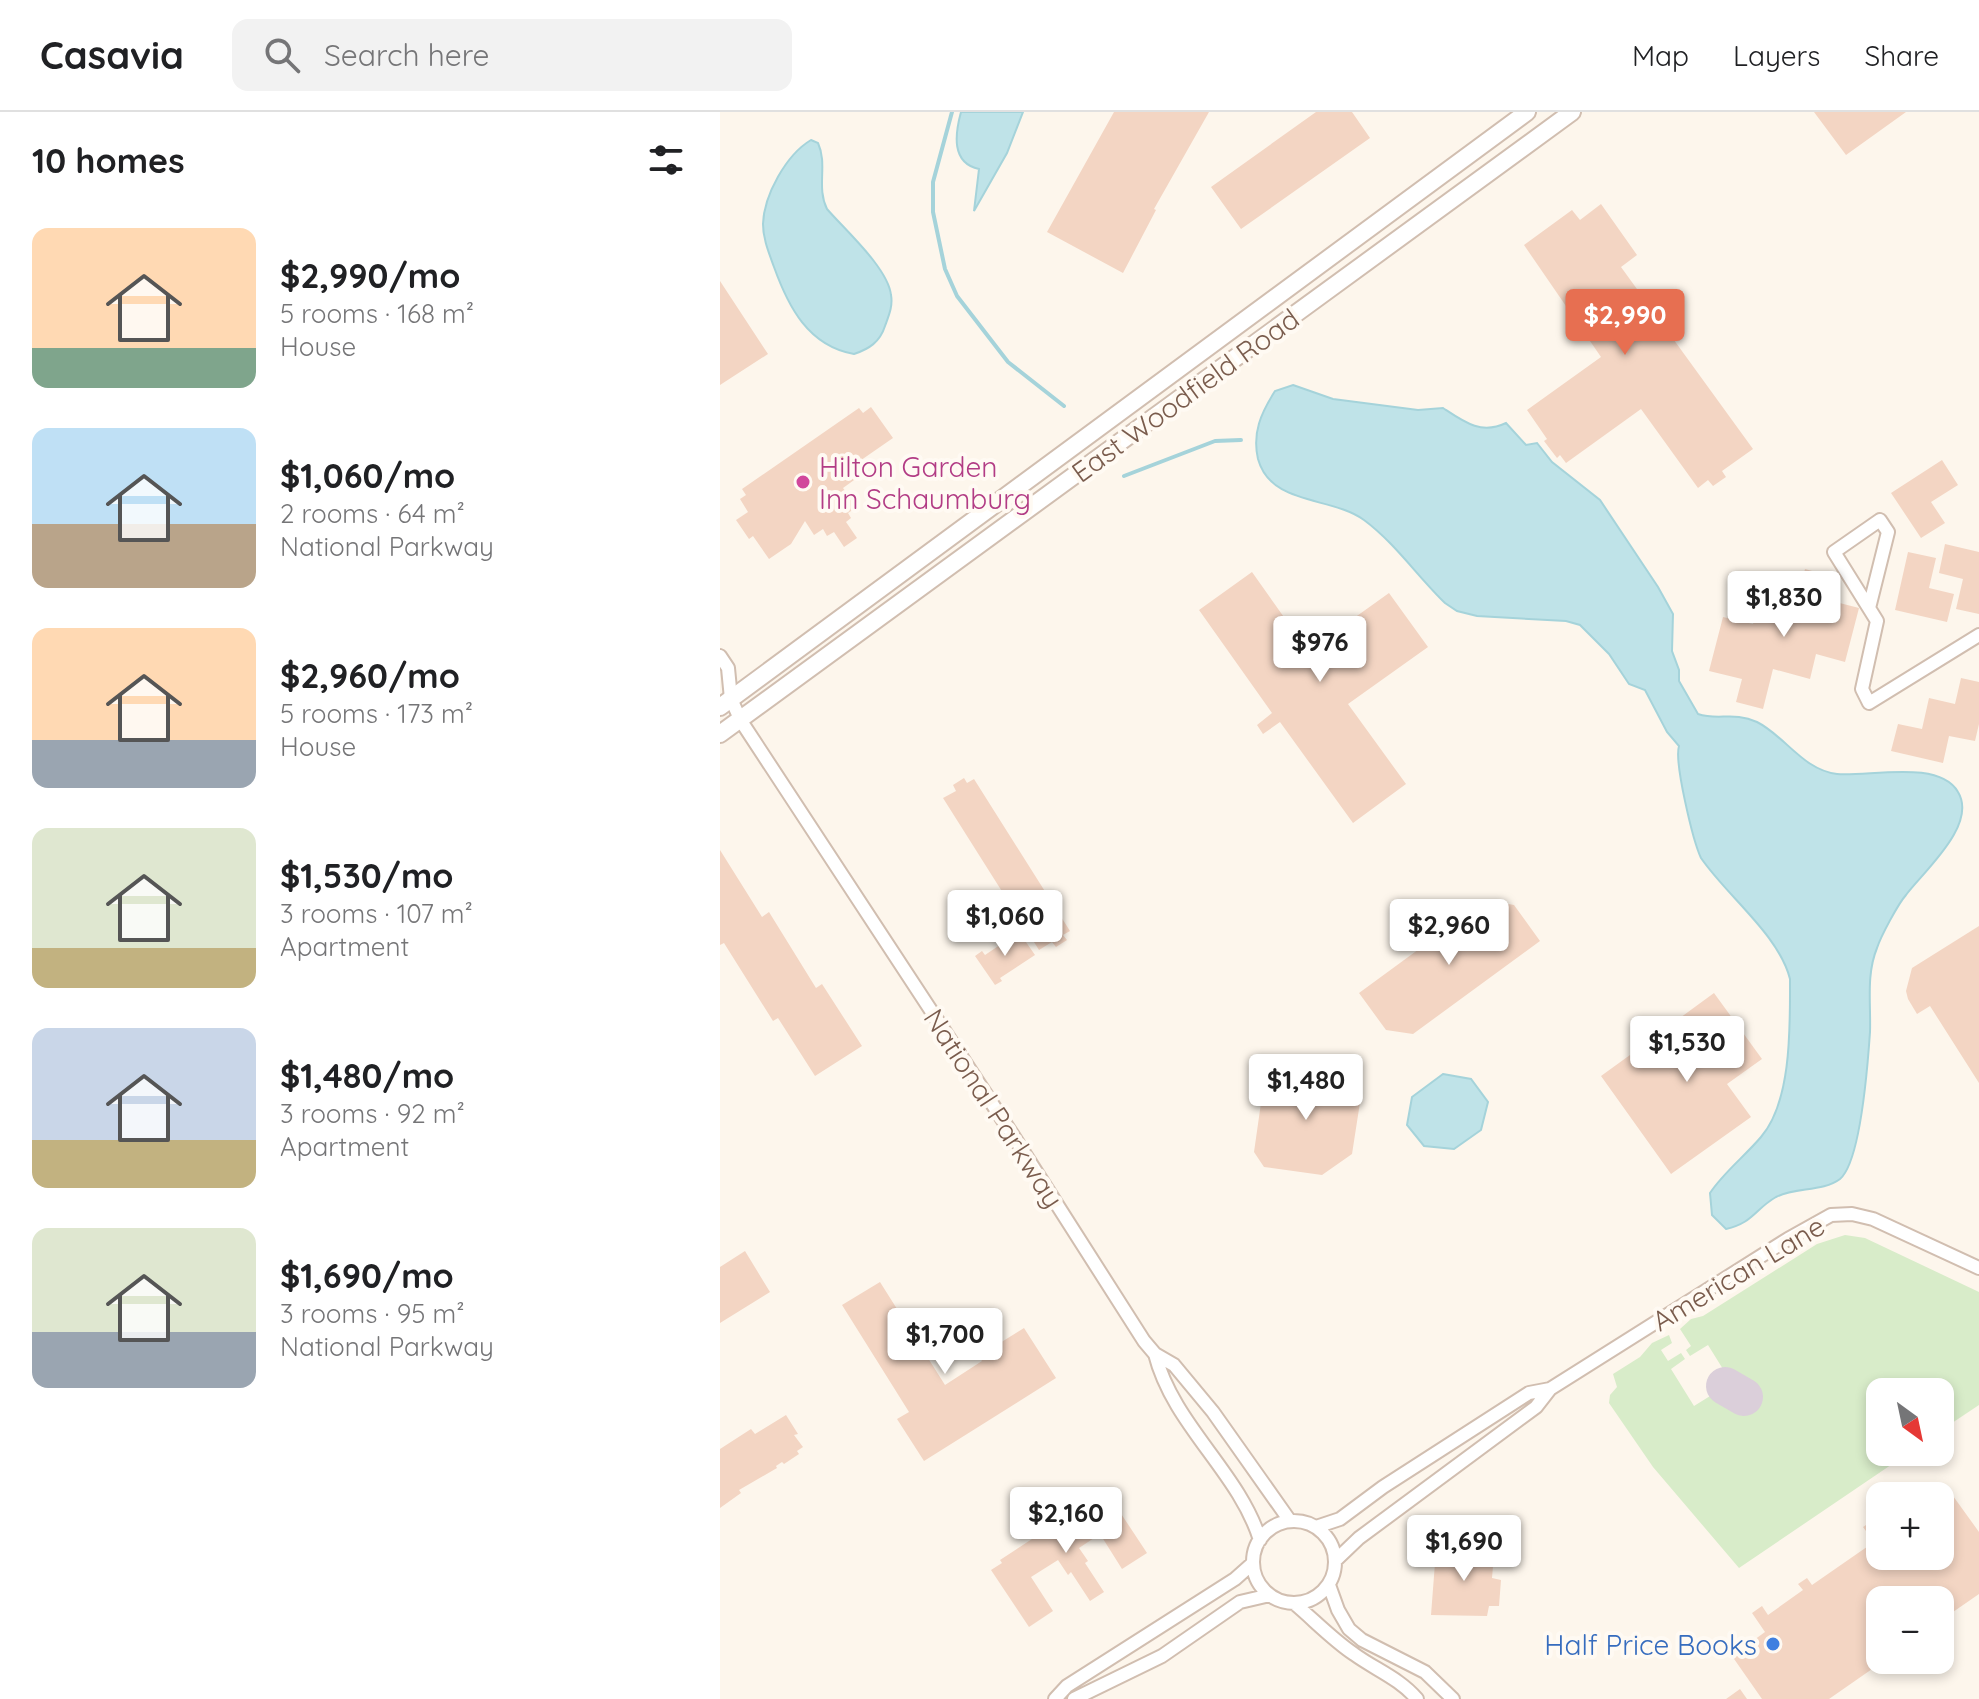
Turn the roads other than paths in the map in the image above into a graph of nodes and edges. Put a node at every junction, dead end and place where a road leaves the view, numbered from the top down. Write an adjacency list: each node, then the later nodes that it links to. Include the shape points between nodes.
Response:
1 (1527, 112): 6 (street, East Woodfield Road)
2 (1572, 112): 7 (street, East Woodfield Road)
3 (1869, 608): 3 (street, via 1834,552 1880,520 1888,532); 4 (street, via 1877,621 1862,689 1869,703)
4 (1979, 635)
5 (720, 656): 6 (street, National Parkway, via 728,668)
6 (724, 699): 7 (street, National Parkway)
7 (741, 721): 8 (street, East Woodfield Road); 10 (street, National Parkway)
8 (720, 734)
9 (1979, 1268): 11 (street, American Lane, via 1873,1219 1831,1215)
10 (1155, 1354): 12 (street, National Parkway, via 1174,1365 1213,1412); 14 (street, National Parkway, via 1161,1378 1252,1513)
11 (1550, 1389): 13 (street, American Lane, via 1529,1393 1340,1519); 15 (street, American Lane, via 1536,1407)
12 (1290, 1521): 13 (street); 14 (street, via 1276,1525)
13 (1316, 1527): 15 (street, via 1333,1547)
14 (1260, 1540): 16 (street)
15 (1336, 1560): 17 (street)
16 (1253, 1563): 18 (street, via 1260,1585); 20 (street)
17 (1329, 1585): 19 (street, via 1320,1595); 23 (street, via 1349,1629 1425,1672)
18 (1270, 1595): 19 (street); 21 (street, via 1240,1602 1162,1656)
19 (1295, 1604): 22 (street, via 1350,1652 1398,1680)
20 (1055, 1699)
21 (1074, 1699)
22 (1417, 1699)
23 (1453, 1699)

